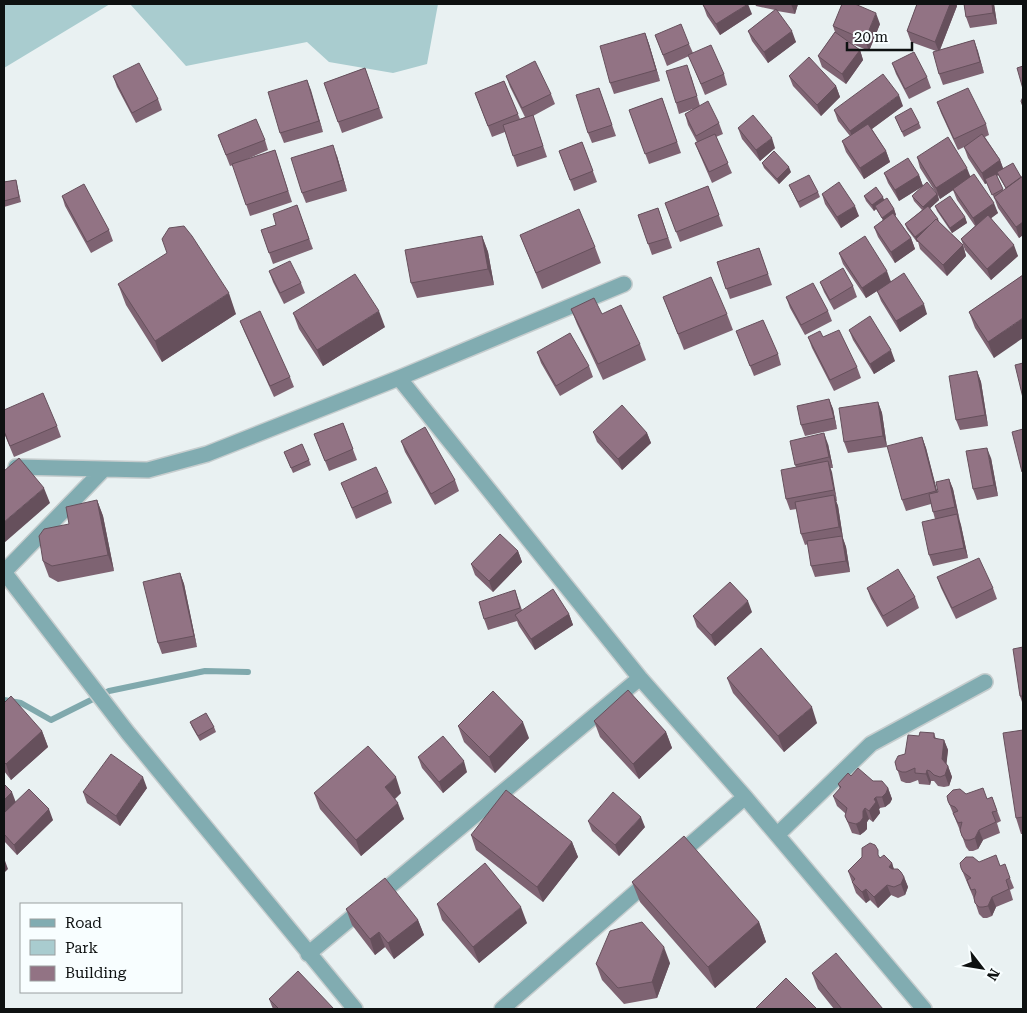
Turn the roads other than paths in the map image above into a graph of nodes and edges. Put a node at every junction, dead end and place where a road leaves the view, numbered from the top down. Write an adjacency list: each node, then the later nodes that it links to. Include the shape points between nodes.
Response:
1 (624, 284): 2 (street)
2 (399, 378): 4 (street, via 207,454 148,470); 5 (street)
3 (16, 467): 4 (street)
4 (104, 469): 9 (street, via 4,572 128,733)
5 (640, 678): 7 (street); 9 (street)
6 (985, 682): 8 (street, via 871,744)
7 (745, 797): 8 (street); 11 (street)
8 (777, 835): 12 (street)
9 (308, 954): 10 (street)
10 (354, 1009)
11 (502, 1009)
12 (924, 1009)

